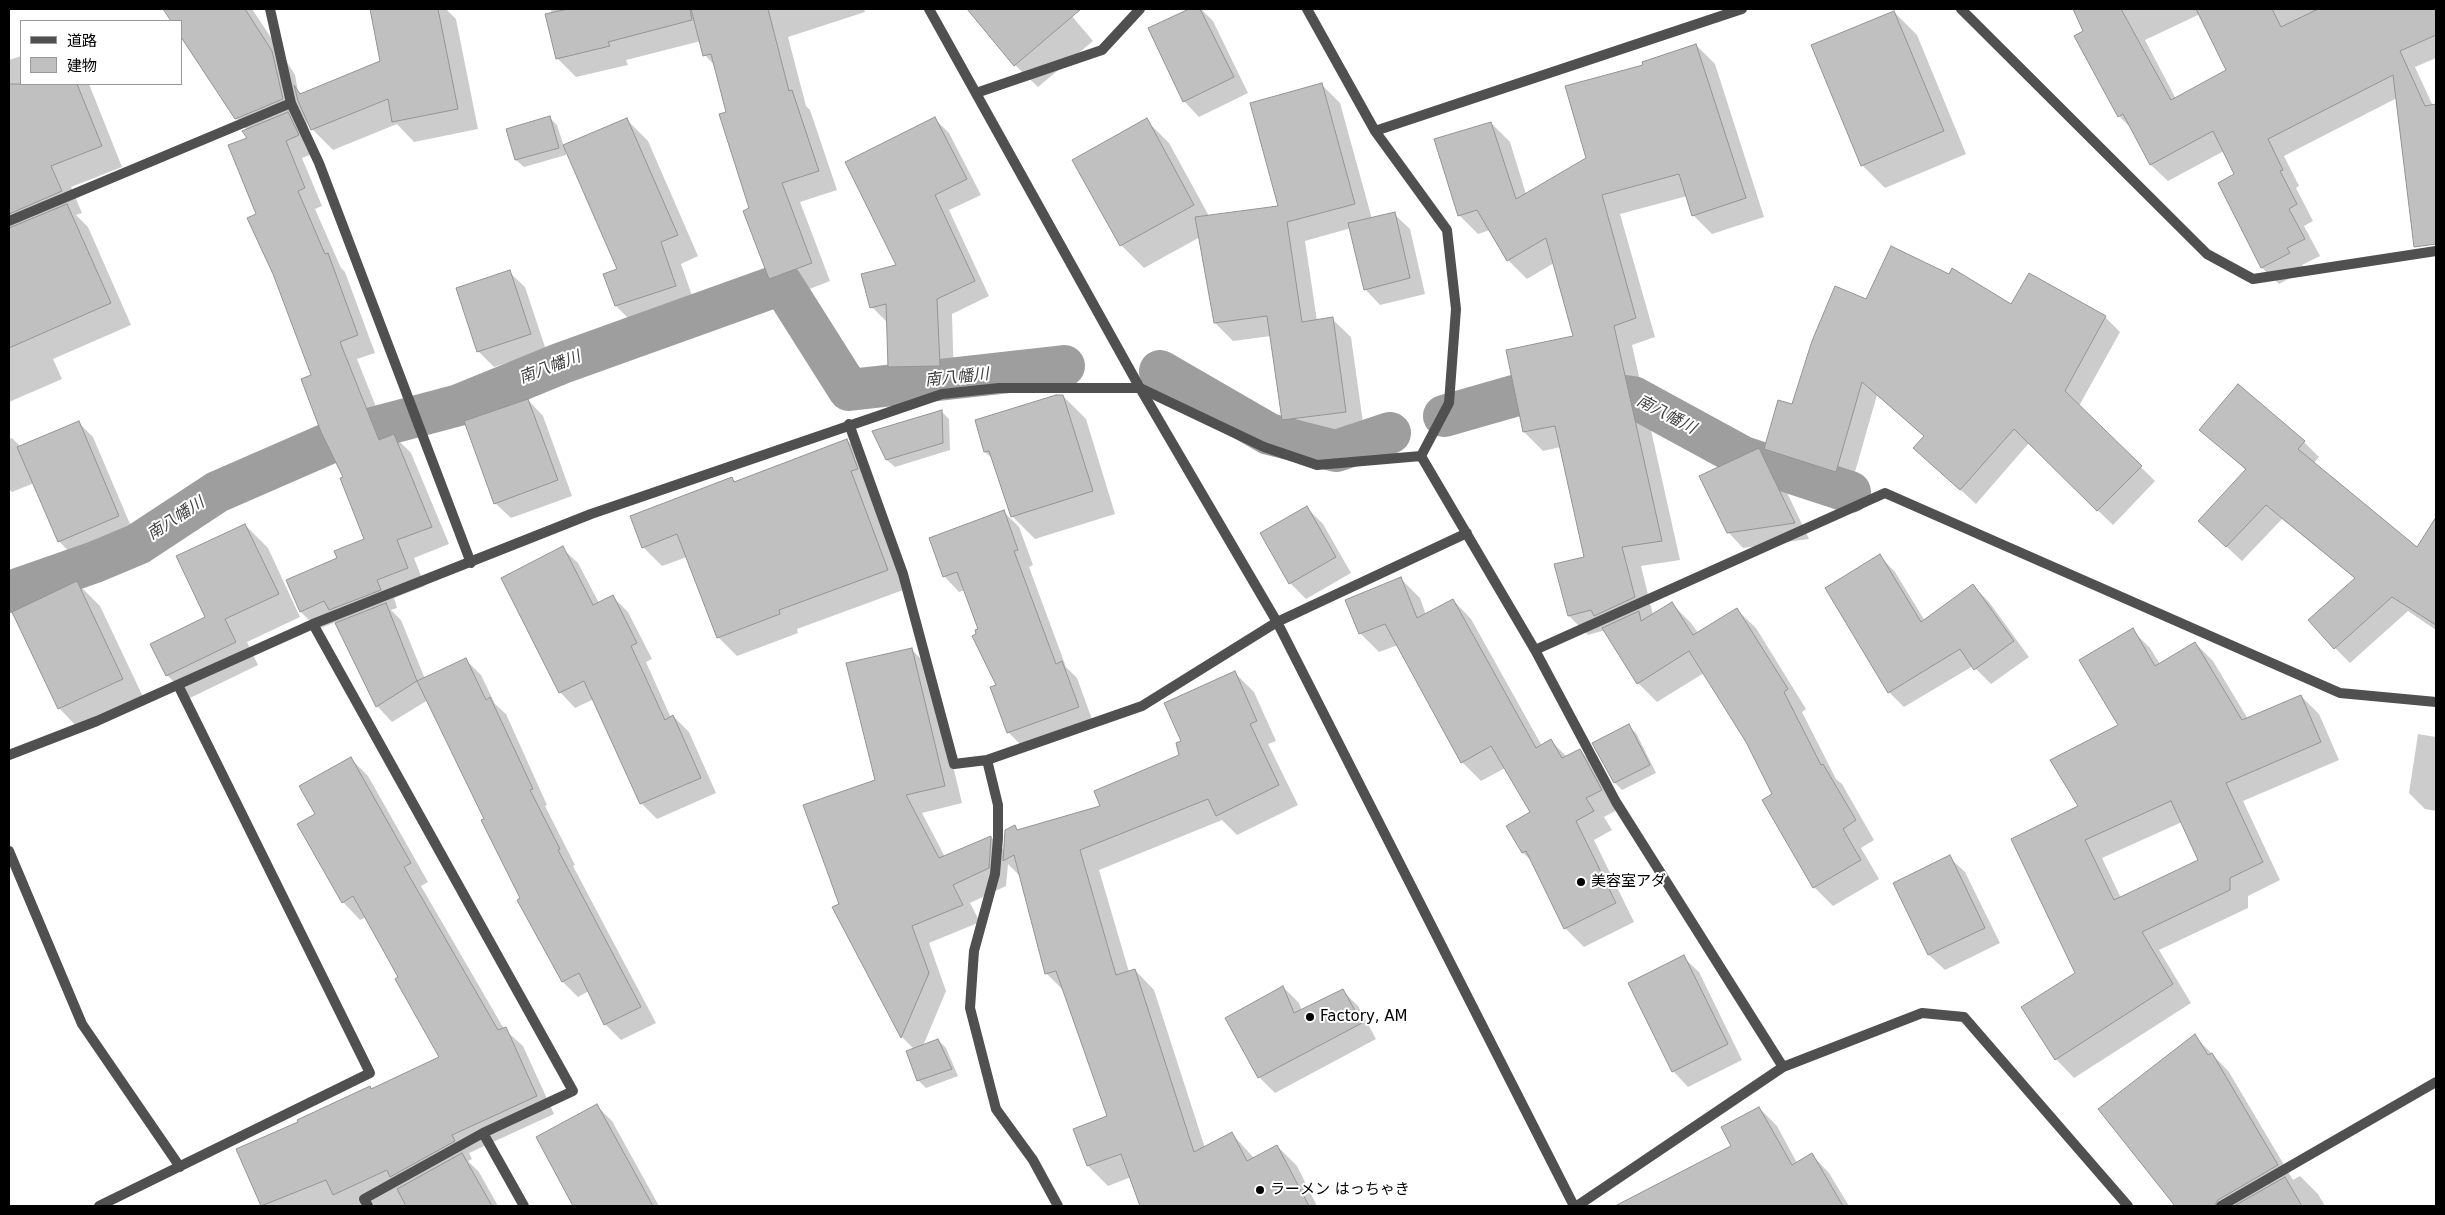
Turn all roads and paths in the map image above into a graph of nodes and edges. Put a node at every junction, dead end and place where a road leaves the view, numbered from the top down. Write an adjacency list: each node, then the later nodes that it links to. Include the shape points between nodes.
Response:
1 (270, 9): 8 (street)
2 (930, 9): 7 (street)
3 (1140, 9): 7 (street, via 1102,50)
4 (1307, 9): 9 (street)
5 (1742, 9): 9 (street)
6 (1960, 9): 11 (street, via 2207,254 2253,280)
7 (976, 93): 12 (street)
8 (291, 103): 10 (street); 16 (street, via 319,163)
9 (1375, 130): 14 (street, via 1447,230 1456,309 1450,403)
10 (9, 221)
11 (2436, 251)
12 (1140, 388): 13 (street, via 1000,388 942,394); 14 (street, via 1264,447 1317,465); 17 (street)
13 (849, 424): 16 (street, via 591,514); 23 (street, via 904,574 954,764)
14 (1420, 456): 15 (street)
15 (1467, 533): 17 (street); 19 (street)
16 (470, 563): 18 (street)
17 (1277, 622): 23 (street, via 1142,706); 33 (street)
18 (313, 624): 20 (street); 27 (street, via 573,1091)
19 (1535, 650): 21 (street, via 1886,493 2340,693); 25 (street, via 1616,802)
20 (178, 685): 22 (street); 28 (street, via 370,1072)
21 (2436, 702)
22 (9, 755)
23 (987, 760): 32 (street, via 998,805 998,838 995,874 974,951 970,1008 996,1109 1033,1160)
24 (9, 851): 28 (street, via 82,1024)
25 (1783, 1068): 33 (street); 34 (street, via 1922,1013 1964,1016)
26 (2436, 1082): 35 (street)
27 (483, 1133): 30 (street, via 364,1199); 31 (street)
28 (180, 1167): 29 (street)
29 (99, 1206)
30 (368, 1206)
31 (524, 1206)
32 (1058, 1206)
33 (1576, 1206)
34 (2128, 1206)
35 (2221, 1206)

